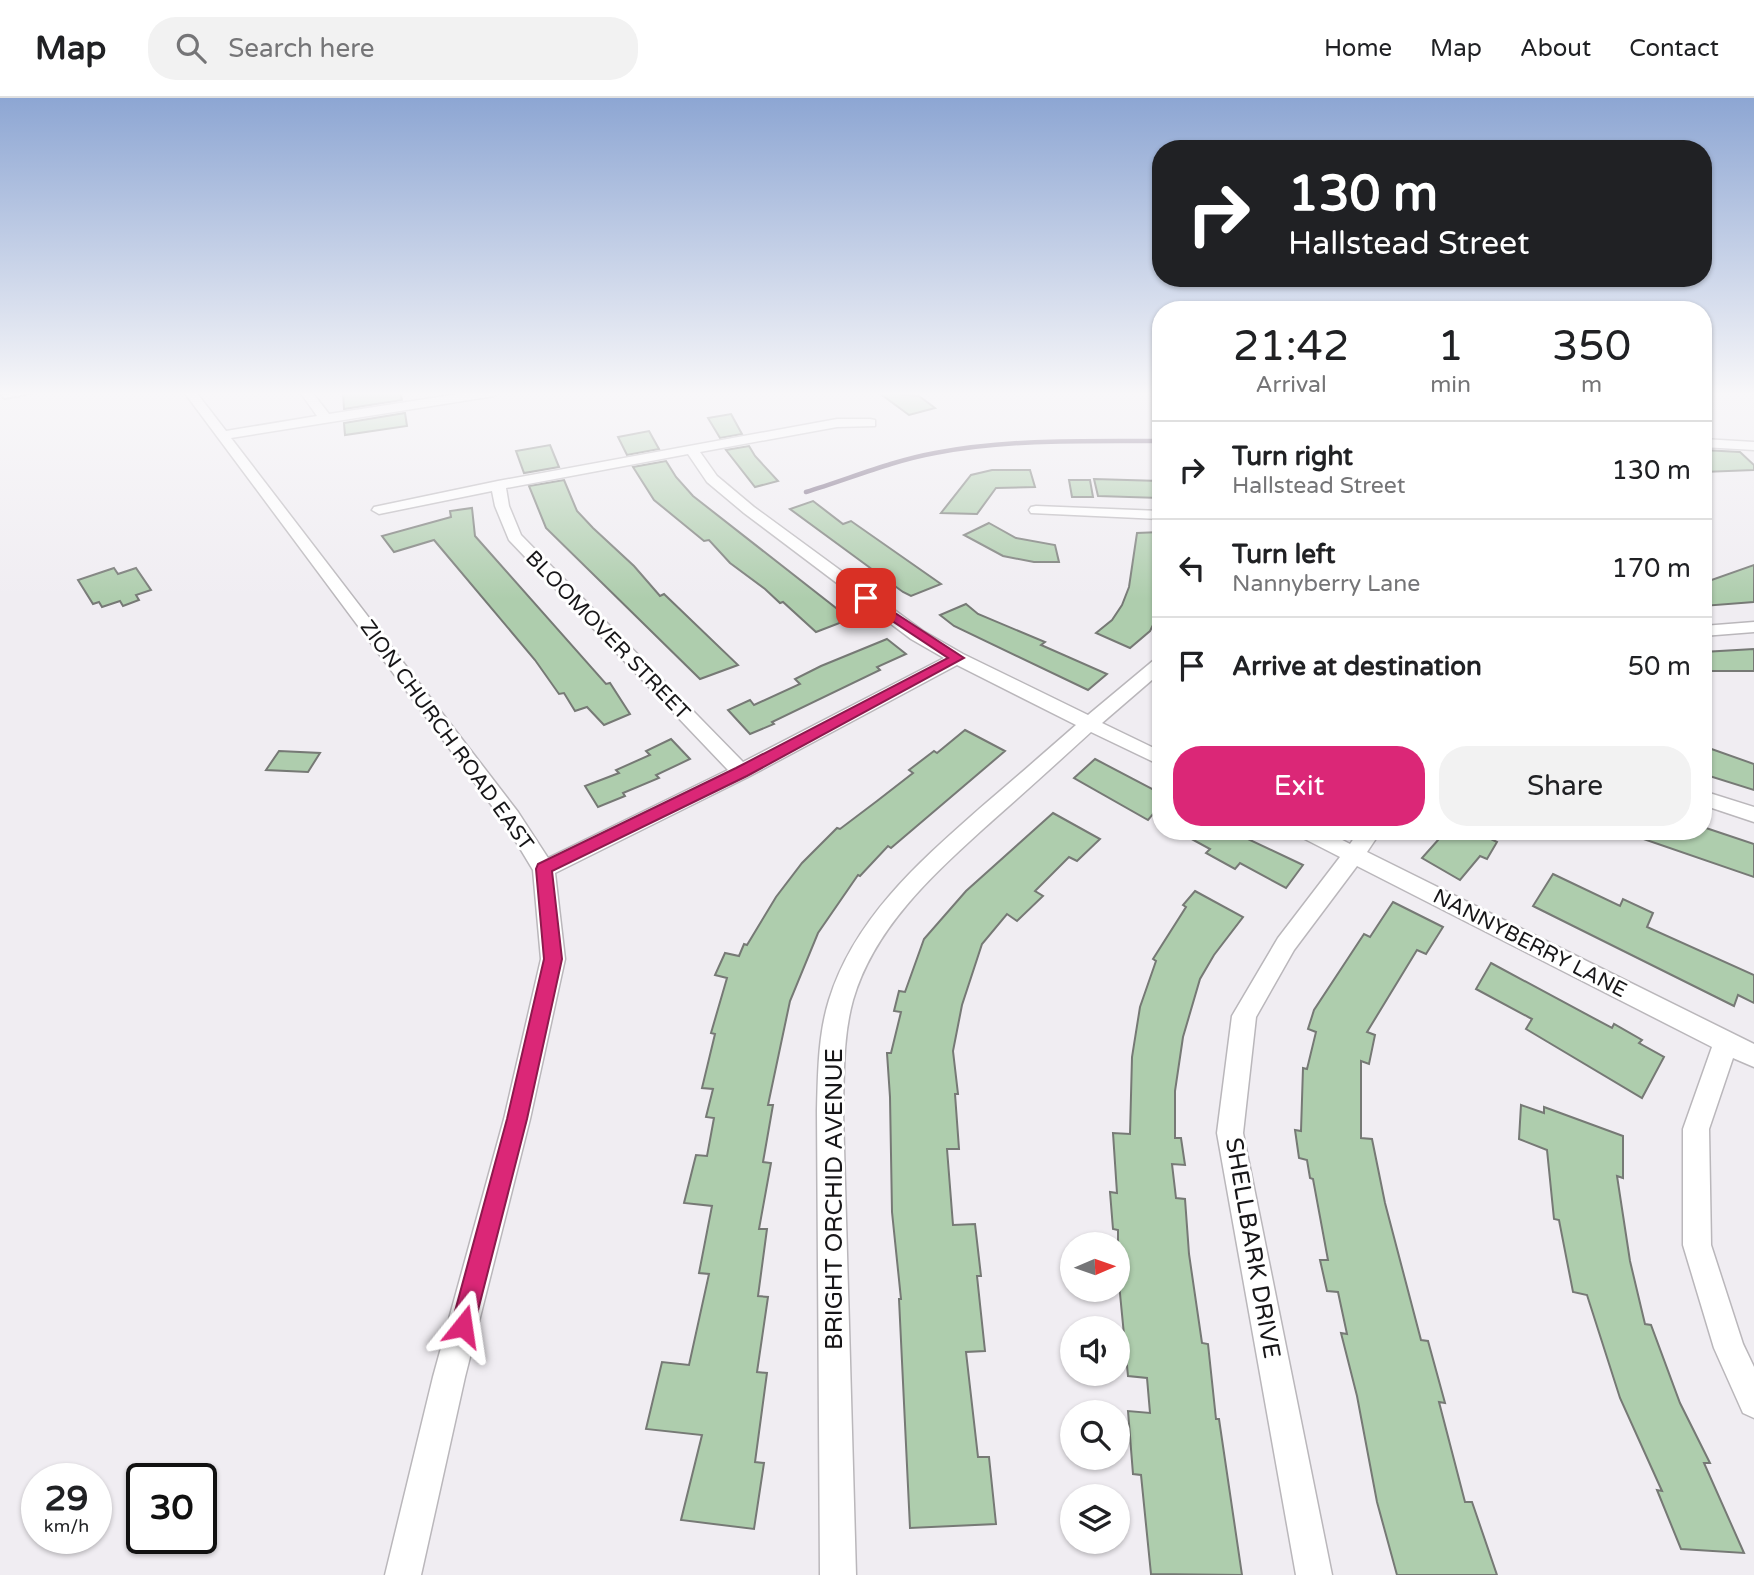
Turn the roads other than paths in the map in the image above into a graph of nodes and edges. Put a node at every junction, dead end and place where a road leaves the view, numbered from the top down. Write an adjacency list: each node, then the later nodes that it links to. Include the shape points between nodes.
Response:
1 (243, 461): 20 (street, ZION CHURCH ROAD EAST, via 511,817)
2 (631, 461): 4 (street)
3 (700, 461): 10 (street, via 712,479 749,510 878,607)
4 (498, 485): 5 (street); 14 (street, BLOOMOVER STREET, via 514,537)
5 (379, 510)
6 (1036, 510): 7 (street)
7 (1152, 515)
8 (1754, 627): 9 (street)
9 (1712, 630)
10 (957, 658): 12 (street); 14 (street)
11 (1152, 670): 12 (street, BRIGHT ORCHID AVENUE)
12 (1087, 723): 13 (street); 25 (street, BRIGHT ORCHID AVENUE, via 908,885 876,927 845,985 832,1039 830,1111)
13 (1152, 755)
14 (741, 772): 20 (street)
15 (1712, 801): 16 (street)
16 (1754, 815)
17 (1324, 840): 19 (street, NANNYBERRY LANE)
18 (1364, 840): 19 (street, SHELLBARK DRIVE)
19 (1352, 854): 21 (street, NANNYBERRY LANE); 26 (street, SHELLBARK DRIVE, via 1286,944 1244,1016 1230,1133)
20 (544, 869): 24 (street, ZION CHURCH ROAD EAST, via 553,959)
21 (1726, 1042): 22 (street, NANNYBERRY LANE); 23 (street, via 1696,1129 1697,1245 1729,1348)
22 (1754, 1056)
23 (1754, 1402)
24 (403, 1575)
25 (838, 1575)
26 (1314, 1575)

